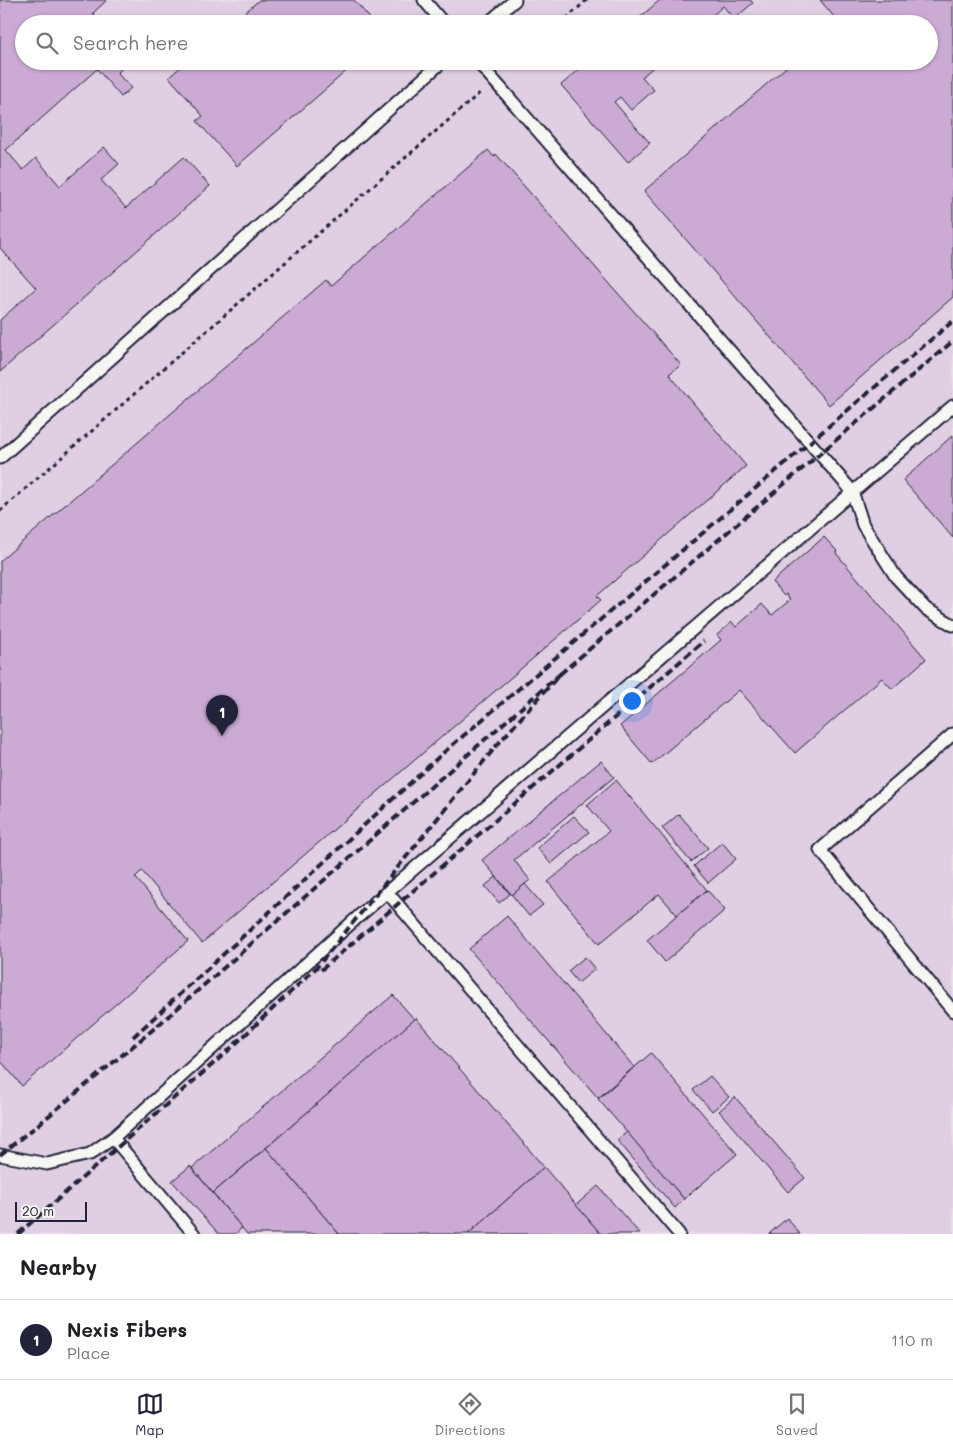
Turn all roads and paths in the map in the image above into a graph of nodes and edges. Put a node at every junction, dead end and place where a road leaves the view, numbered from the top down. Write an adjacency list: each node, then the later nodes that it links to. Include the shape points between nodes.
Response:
1 (424, 0): 4 (lane)
2 (515, 0): 5 (lane)
3 (587, 0): 6 (path)
4 (436, 15)
5 (498, 15)
6 (570, 15)
7 (433, 70): 12 (lane)
8 (485, 70): 10 (lane)
9 (506, 70): 10 (path)
10 (494, 80): 13 (lane); 14 (path)
11 (953, 406): 13 (lane)
12 (0, 458)
13 (852, 491): 15 (lane, via 863,525 896,577 926,609); 17 (lane)
14 (0, 511)
15 (953, 625)
16 (953, 734): 18 (lane, via 820,850)
17 (387, 892): 19 (lane); 22 (lane)
18 (953, 1011)
19 (113, 1138): 20 (lane, via 90,1154 47,1164); 21 (lane)
20 (0, 1155)
21 (194, 1234)
22 (679, 1234)

